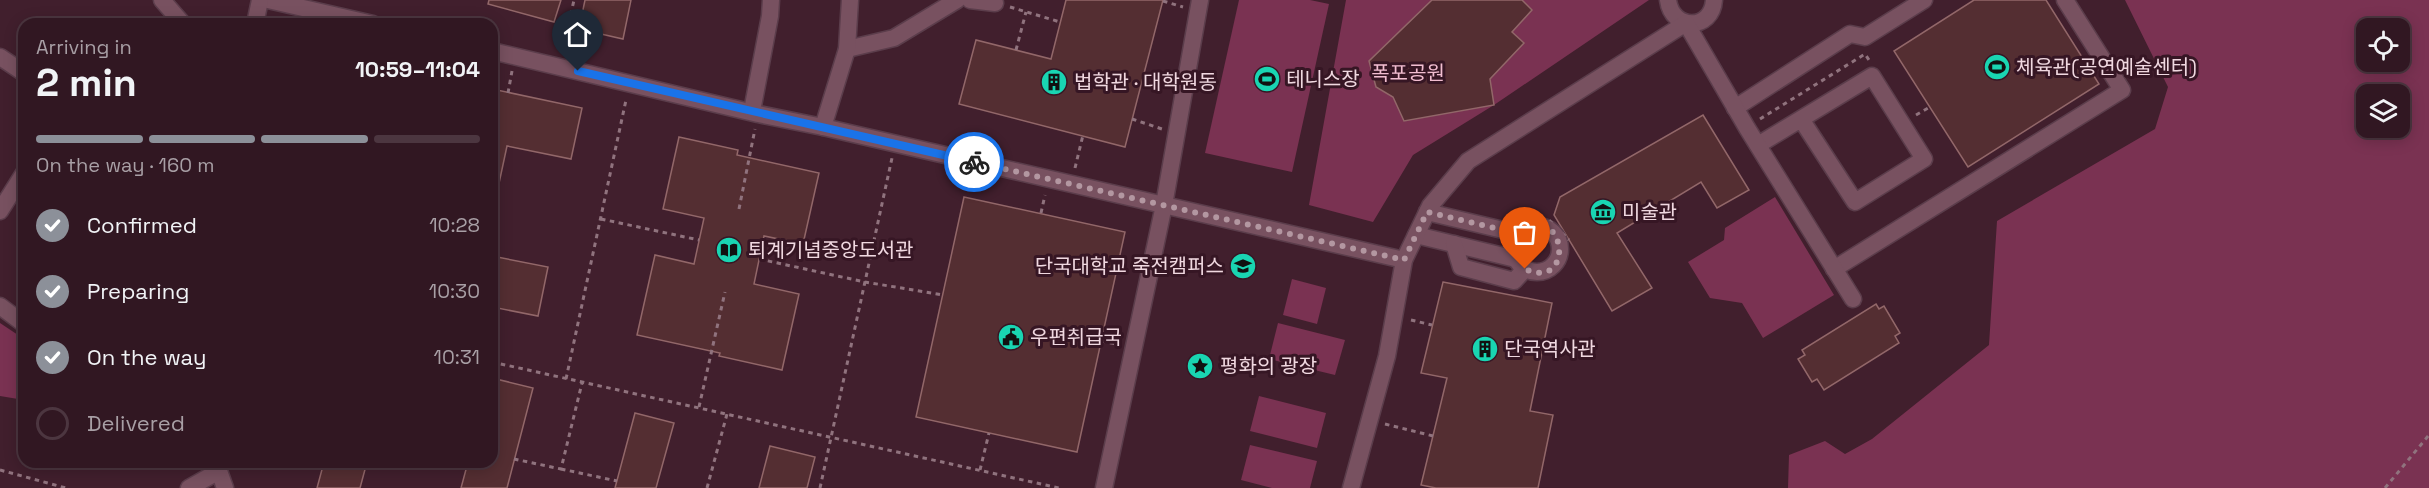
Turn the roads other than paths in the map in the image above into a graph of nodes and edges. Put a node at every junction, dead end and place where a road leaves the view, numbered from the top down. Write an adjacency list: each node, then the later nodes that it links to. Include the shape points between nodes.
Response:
1 (162, 0): 14 (lane)
2 (260, 0): 15 (lane)
3 (268, 0): 16 (lane)
4 (771, 0): 23 (lane)
5 (850, 0): 18 (lane)
6 (957, 0): 18 (lane, via 894,38)
7 (970, 0): 13 (lane)
8 (1200, 0): 28 (lane)
9 (1668, 0): 17 (lane, via 1673,15)
10 (1713, 0): 17 (lane, via 1706,17)
11 (1924, 0): 22 (lane, via 1865,37 1850,34)
12 (2065, 0): 35 (lane, via 2122,90)
13 (995, 3)
14 (178, 18)
15 (256, 18)
16 (347, 18)
17 (1686, 23): 22 (lane); 30 (lane, via 1468,161)
18 (847, 49): 25 (lane)
19 (498, 53): 23 (lane)
20 (0, 57): 21 (lane)
21 (18, 69)
22 (1735, 108): 26 (lane)
23 (755, 112): 25 (lane)
24 (1801, 118): 24 (lane, via 1872,76 1924,159 1855,202); 26 (lane)
25 (823, 127): 28 (lane)
26 (1758, 145): 35 (lane)
27 (18, 182): 29 (lane)
28 (1164, 205): 33 (lane); 43 (lane)
29 (0, 211)
30 (1427, 212): 31 (lane); 32 (lane)
31 (1520, 234): 34 (lane, via 1514,246); 34 (lane, via 1533,226 1548,228 1561,246 1553,267 1539,273)
32 (1416, 235): 33 (lane); 34 (lane)
33 (1404, 260): 44 (lane, via 1387,356)
34 (1520, 264)
35 (1834, 269): 36 (lane)
36 (1853, 299)
37 (0, 306): 38 (lane)
38 (18, 320)
39 (216, 468): 41 (lane)
40 (220, 468): 42 (lane)
41 (189, 488)
42 (225, 488)
43 (1104, 488)
44 (1351, 488)

